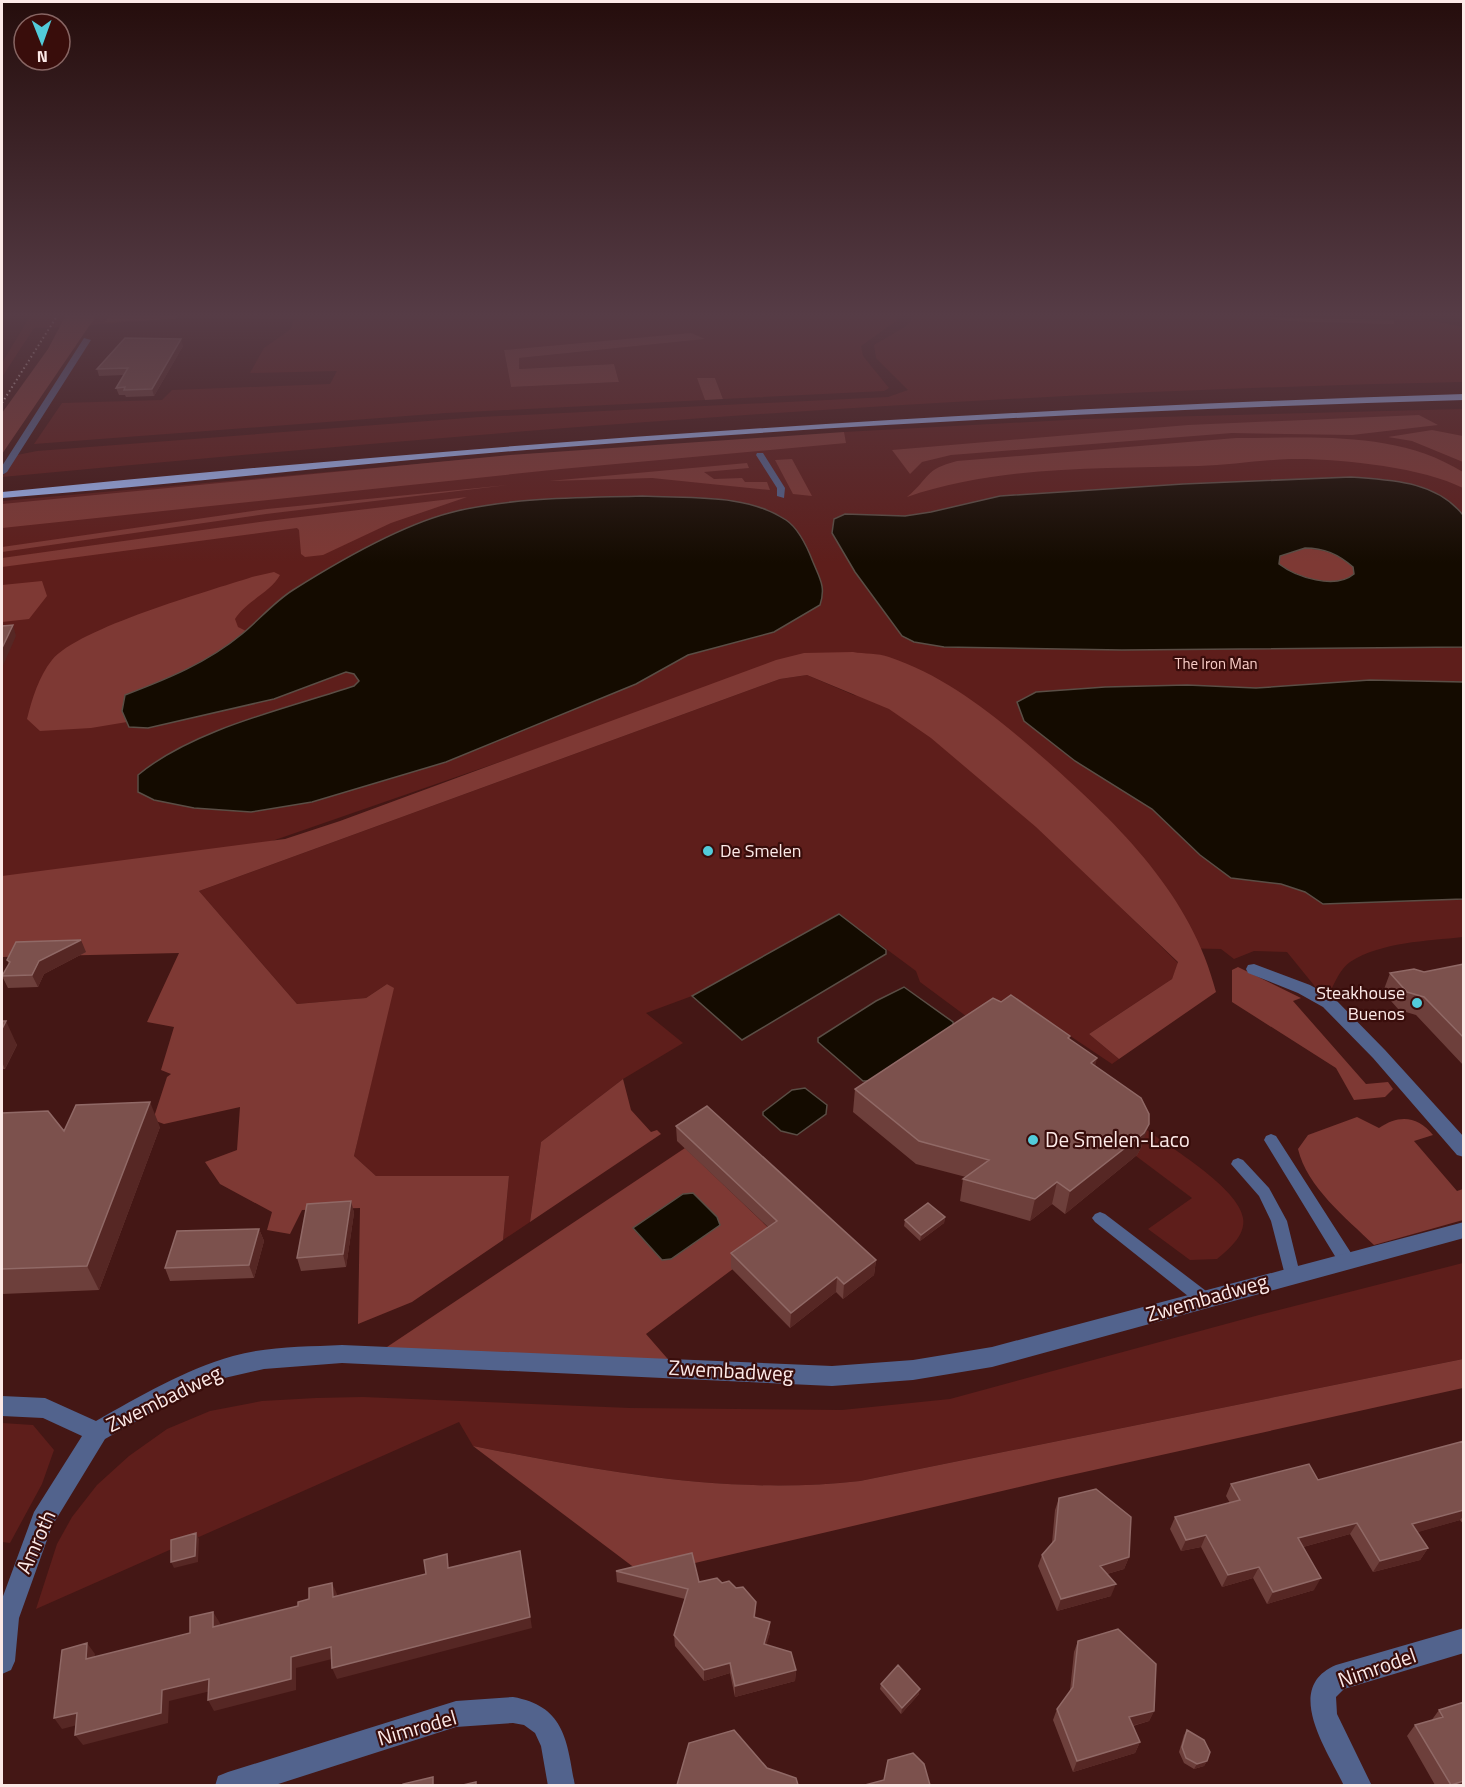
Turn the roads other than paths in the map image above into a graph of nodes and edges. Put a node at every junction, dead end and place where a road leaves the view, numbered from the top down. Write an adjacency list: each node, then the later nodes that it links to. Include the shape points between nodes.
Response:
1 (51, 396): 5 (street)
2 (1233, 396): 6 (highway, via 704,424 304,455)
3 (1464, 397): 7 (highway, via 862,424 554,445)
4 (760, 455): 8 (lane, via 781,488)
5 (2, 472)
6 (2, 484)
7 (2, 495)
8 (781, 496)
9 (1254, 969): 11 (street, via 1329,1003)
10 (1271, 1140): 15 (lane)
11 (1464, 1150)
12 (1238, 1164): 16 (lane, via 1264,1191 1279,1221)
13 (1100, 1218): 17 (lane)
14 (1464, 1230): 15 (street, Zwembadweg)
15 (1347, 1261): 16 (street, Zwembadweg)
16 (1292, 1274): 17 (street, Zwembadweg)
17 (1204, 1299): 19 (street, Zwembadweg, via 992,1357 878,1375 342,1354 261,1360 201,1378)
18 (2, 1406): 19 (street, Zwembadweg, via 45,1408)
19 (97, 1432): 21 (street, Amroth, via 42,1520 7,1618)
20 (1464, 1640): 24 (street, Nimrodel, via 1336,1678 1323,1692 1324,1716)
21 (2, 1661)
22 (228, 1785): 23 (street, Nimrodel, via 456,1714 513,1710 530,1713 544,1724 554,1743)
23 (561, 1785)
24 (1359, 1785)

